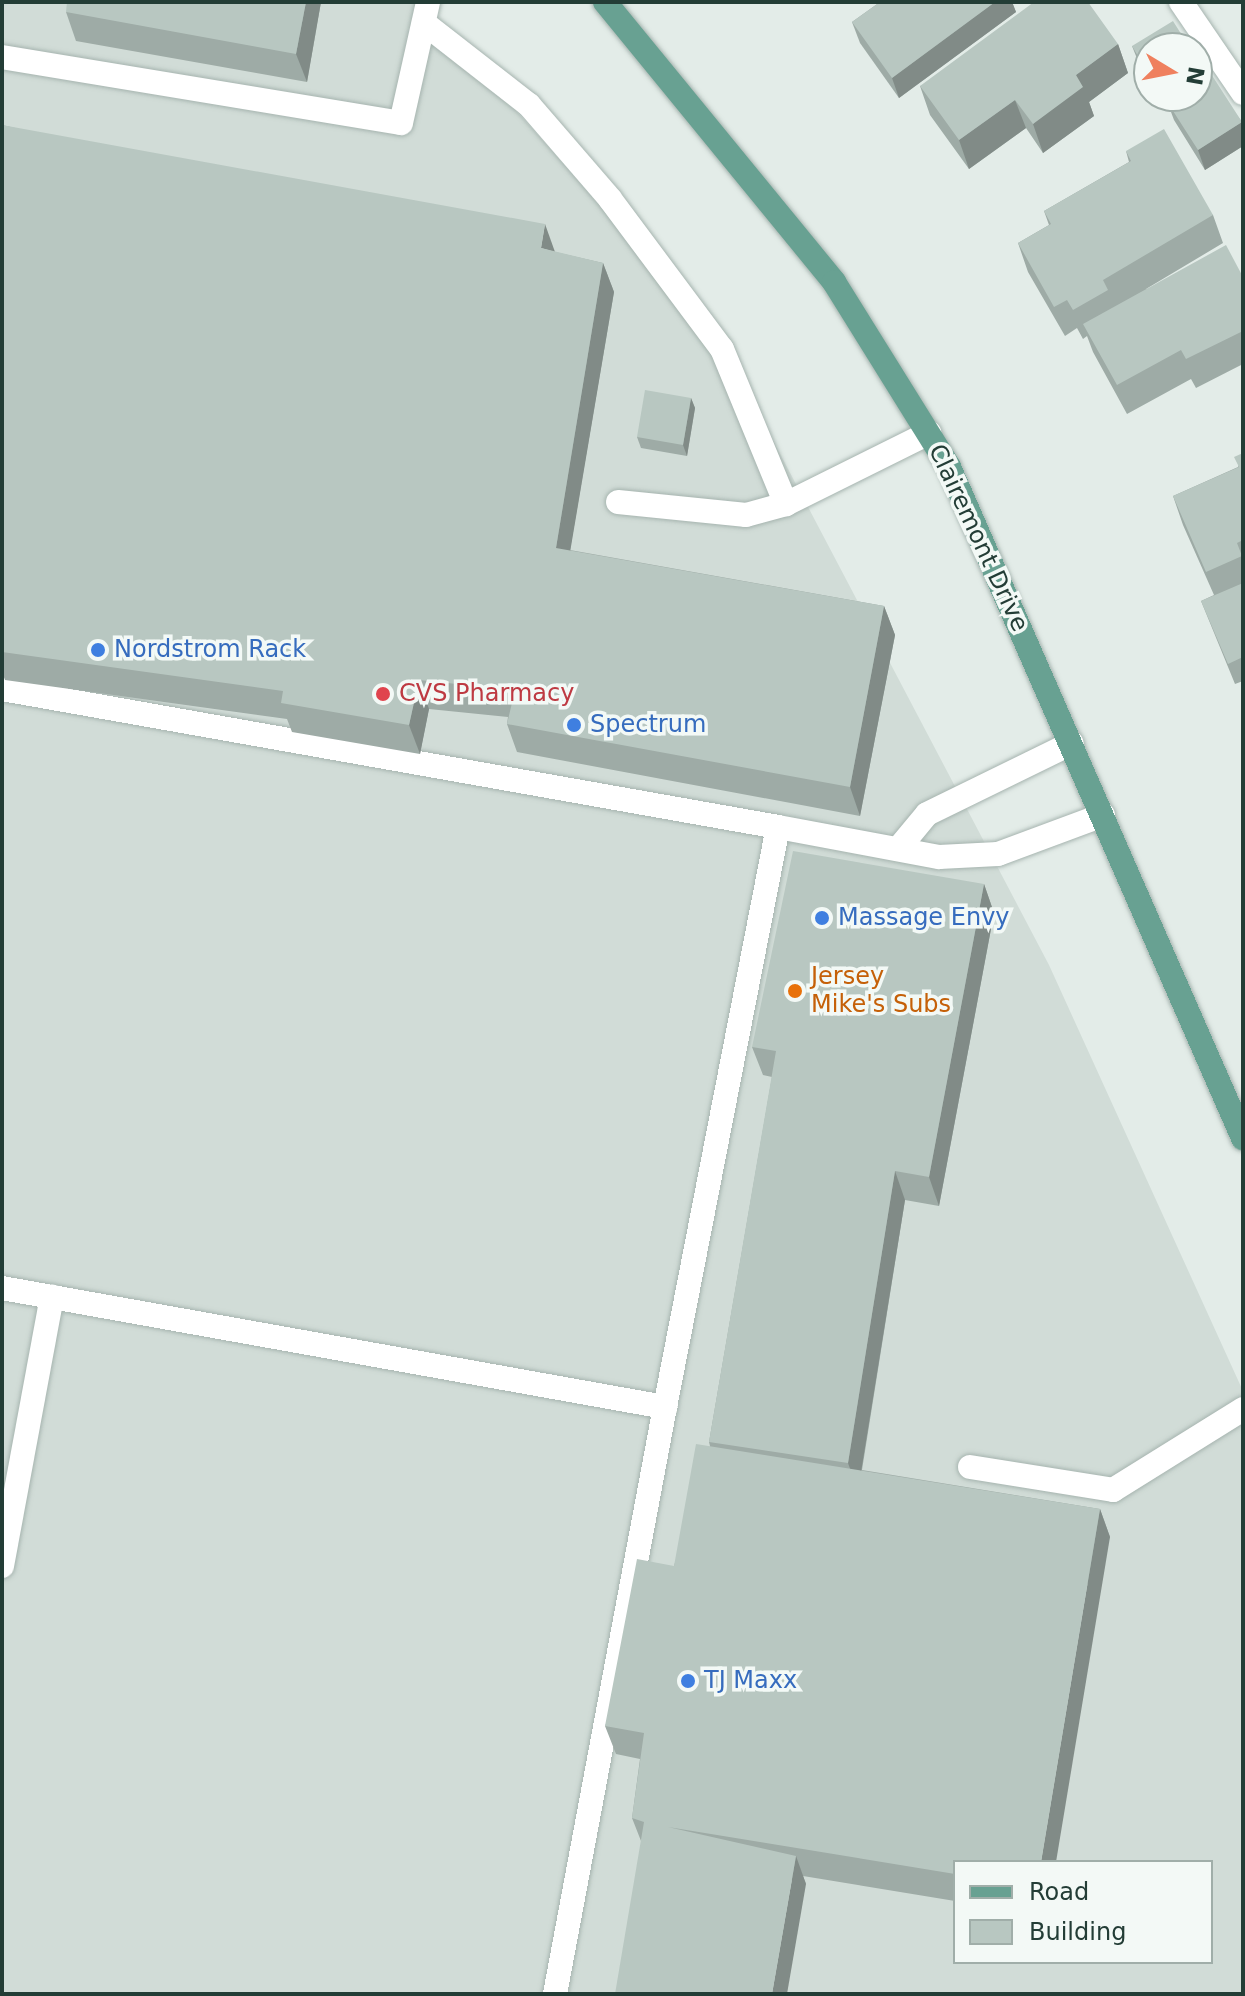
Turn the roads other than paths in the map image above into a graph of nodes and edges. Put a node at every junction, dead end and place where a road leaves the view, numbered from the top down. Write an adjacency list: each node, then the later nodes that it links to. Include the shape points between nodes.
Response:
1 (605, 2): 6 (main road, Clairemont Drive, via 834,282)
2 (1181, 2): 5 (lane)
3 (426, 12): 4 (lane, via 401,123); 8 (lane, via 529,105 610,199 722,349)
4 (2, 57)
5 (1243, 93)
6 (929, 433): 8 (lane); 10 (main road, Clairemont Drive)
7 (618, 502): 8 (lane, via 746,515)
8 (786, 504)
9 (2, 689): 12 (lane)
10 (1072, 743): 11 (main road, Clairemont Drive); 13 (lane, via 927,814)
11 (1103, 815): 13 (lane, via 998,854 939,857); 14 (main road, Clairemont Drive)
12 (778, 827): 13 (lane); 17 (lane)
13 (898, 849)
14 (1243, 1138)
15 (2, 1288): 16 (lane)
16 (52, 1297): 17 (lane); 20 (lane)
17 (665, 1407): 21 (lane)
18 (1243, 1409): 19 (lane, via 1113,1490)
19 (970, 1467)
20 (2, 1566)
21 (555, 1994)

